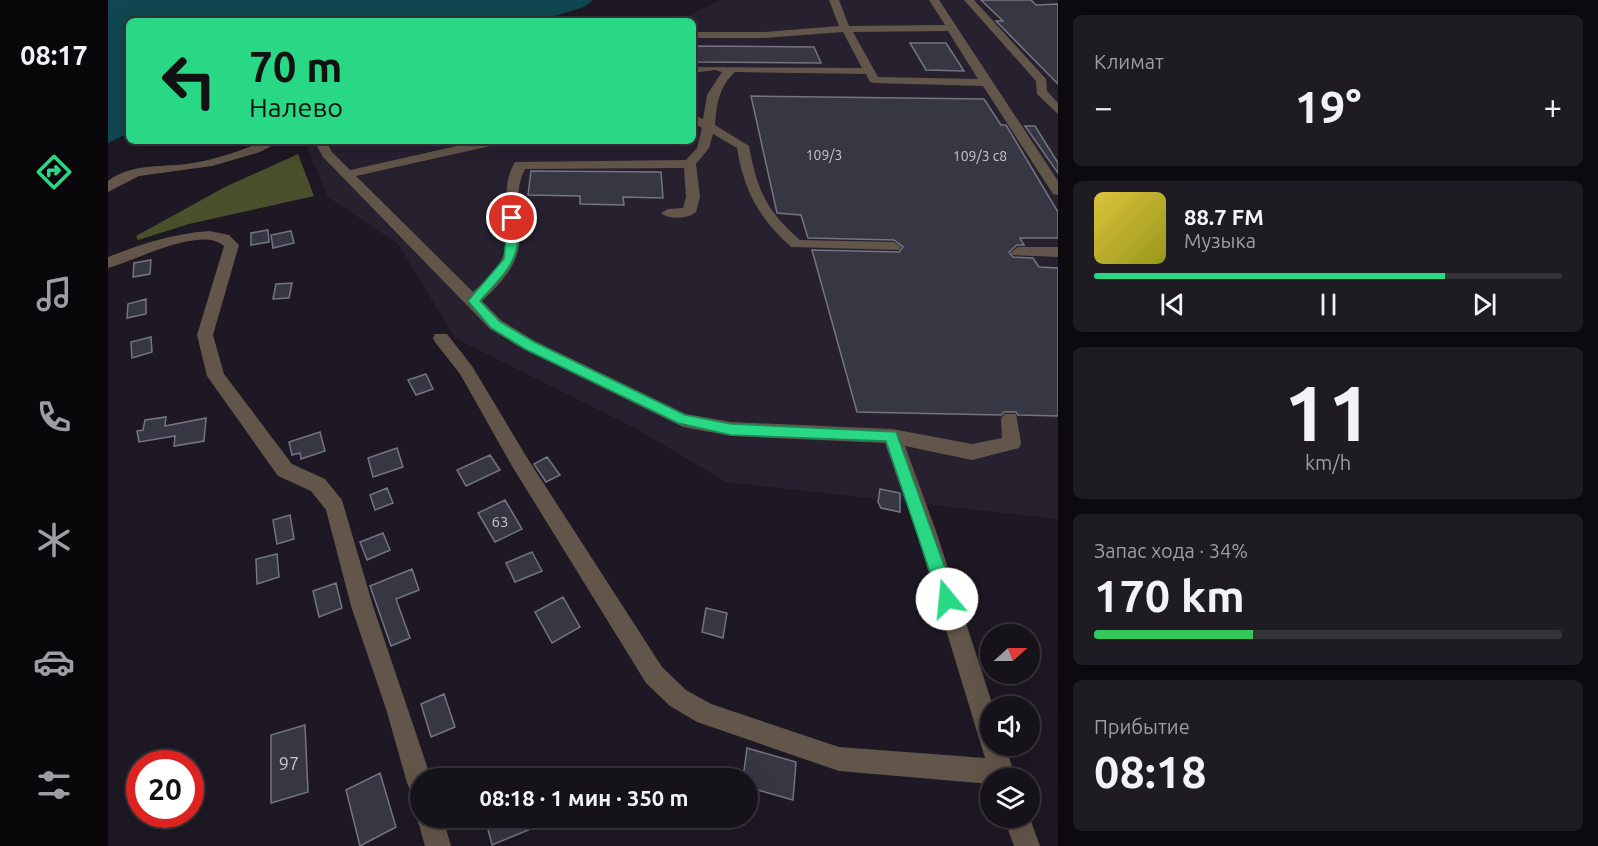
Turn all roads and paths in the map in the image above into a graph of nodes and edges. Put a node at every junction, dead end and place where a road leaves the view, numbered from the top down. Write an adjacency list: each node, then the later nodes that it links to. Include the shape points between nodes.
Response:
1 (834, 0): 5 (street)
2 (934, 0): 4 (street)
3 (969, 0): 12 (street, via 1042,81 1041,93)
4 (951, 28): 5 (street); 10 (street)
5 (846, 29): 6 (street); 9 (street)
6 (696, 35)
7 (732, 69): 8 (street); 9 (street); 14 (street, via 718,79)
8 (696, 70)
9 (872, 76): 10 (street); 11 (street)
10 (987, 83): 21 (street)
11 (881, 91)
12 (1058, 110)
13 (696, 119): 14 (street)
14 (707, 124): 18 (street, via 704,147); 23 (street, via 743,146 748,179 758,205 796,244)
15 (265, 144): 20 (street, via 192,167 144,169 114,181)
16 (322, 144): 19 (street)
17 (482, 144): 19 (street)
18 (690, 164): 22 (street, via 693,197 689,212); 27 (street, via 520,165 513,175 510,204 514,231 509,260)
19 (349, 174): 27 (street)
20 (108, 188)
21 (1058, 191)
22 (668, 213)
23 (894, 247)
24 (1018, 252): 25 (street)
25 (1058, 252)
26 (108, 264): 32 (street, via 162,244 202,235 229,239 232,245 205,335 216,376 285,470 318,485 335,506 362,606)
27 (473, 301): 30 (street, via 496,325 529,345 683,420 731,429)
28 (441, 338): 33 (street, via 466,370 654,675 678,698 705,714 839,759)
29 (1010, 419): 30 (street, via 1012,443 972,452)
30 (892, 436): 31 (street)
31 (980, 703)
32 (416, 768)
33 (980, 773)
34 (433, 828): 36 (street)
35 (1021, 828): 37 (street)
36 (438, 846)
37 (1027, 846)

